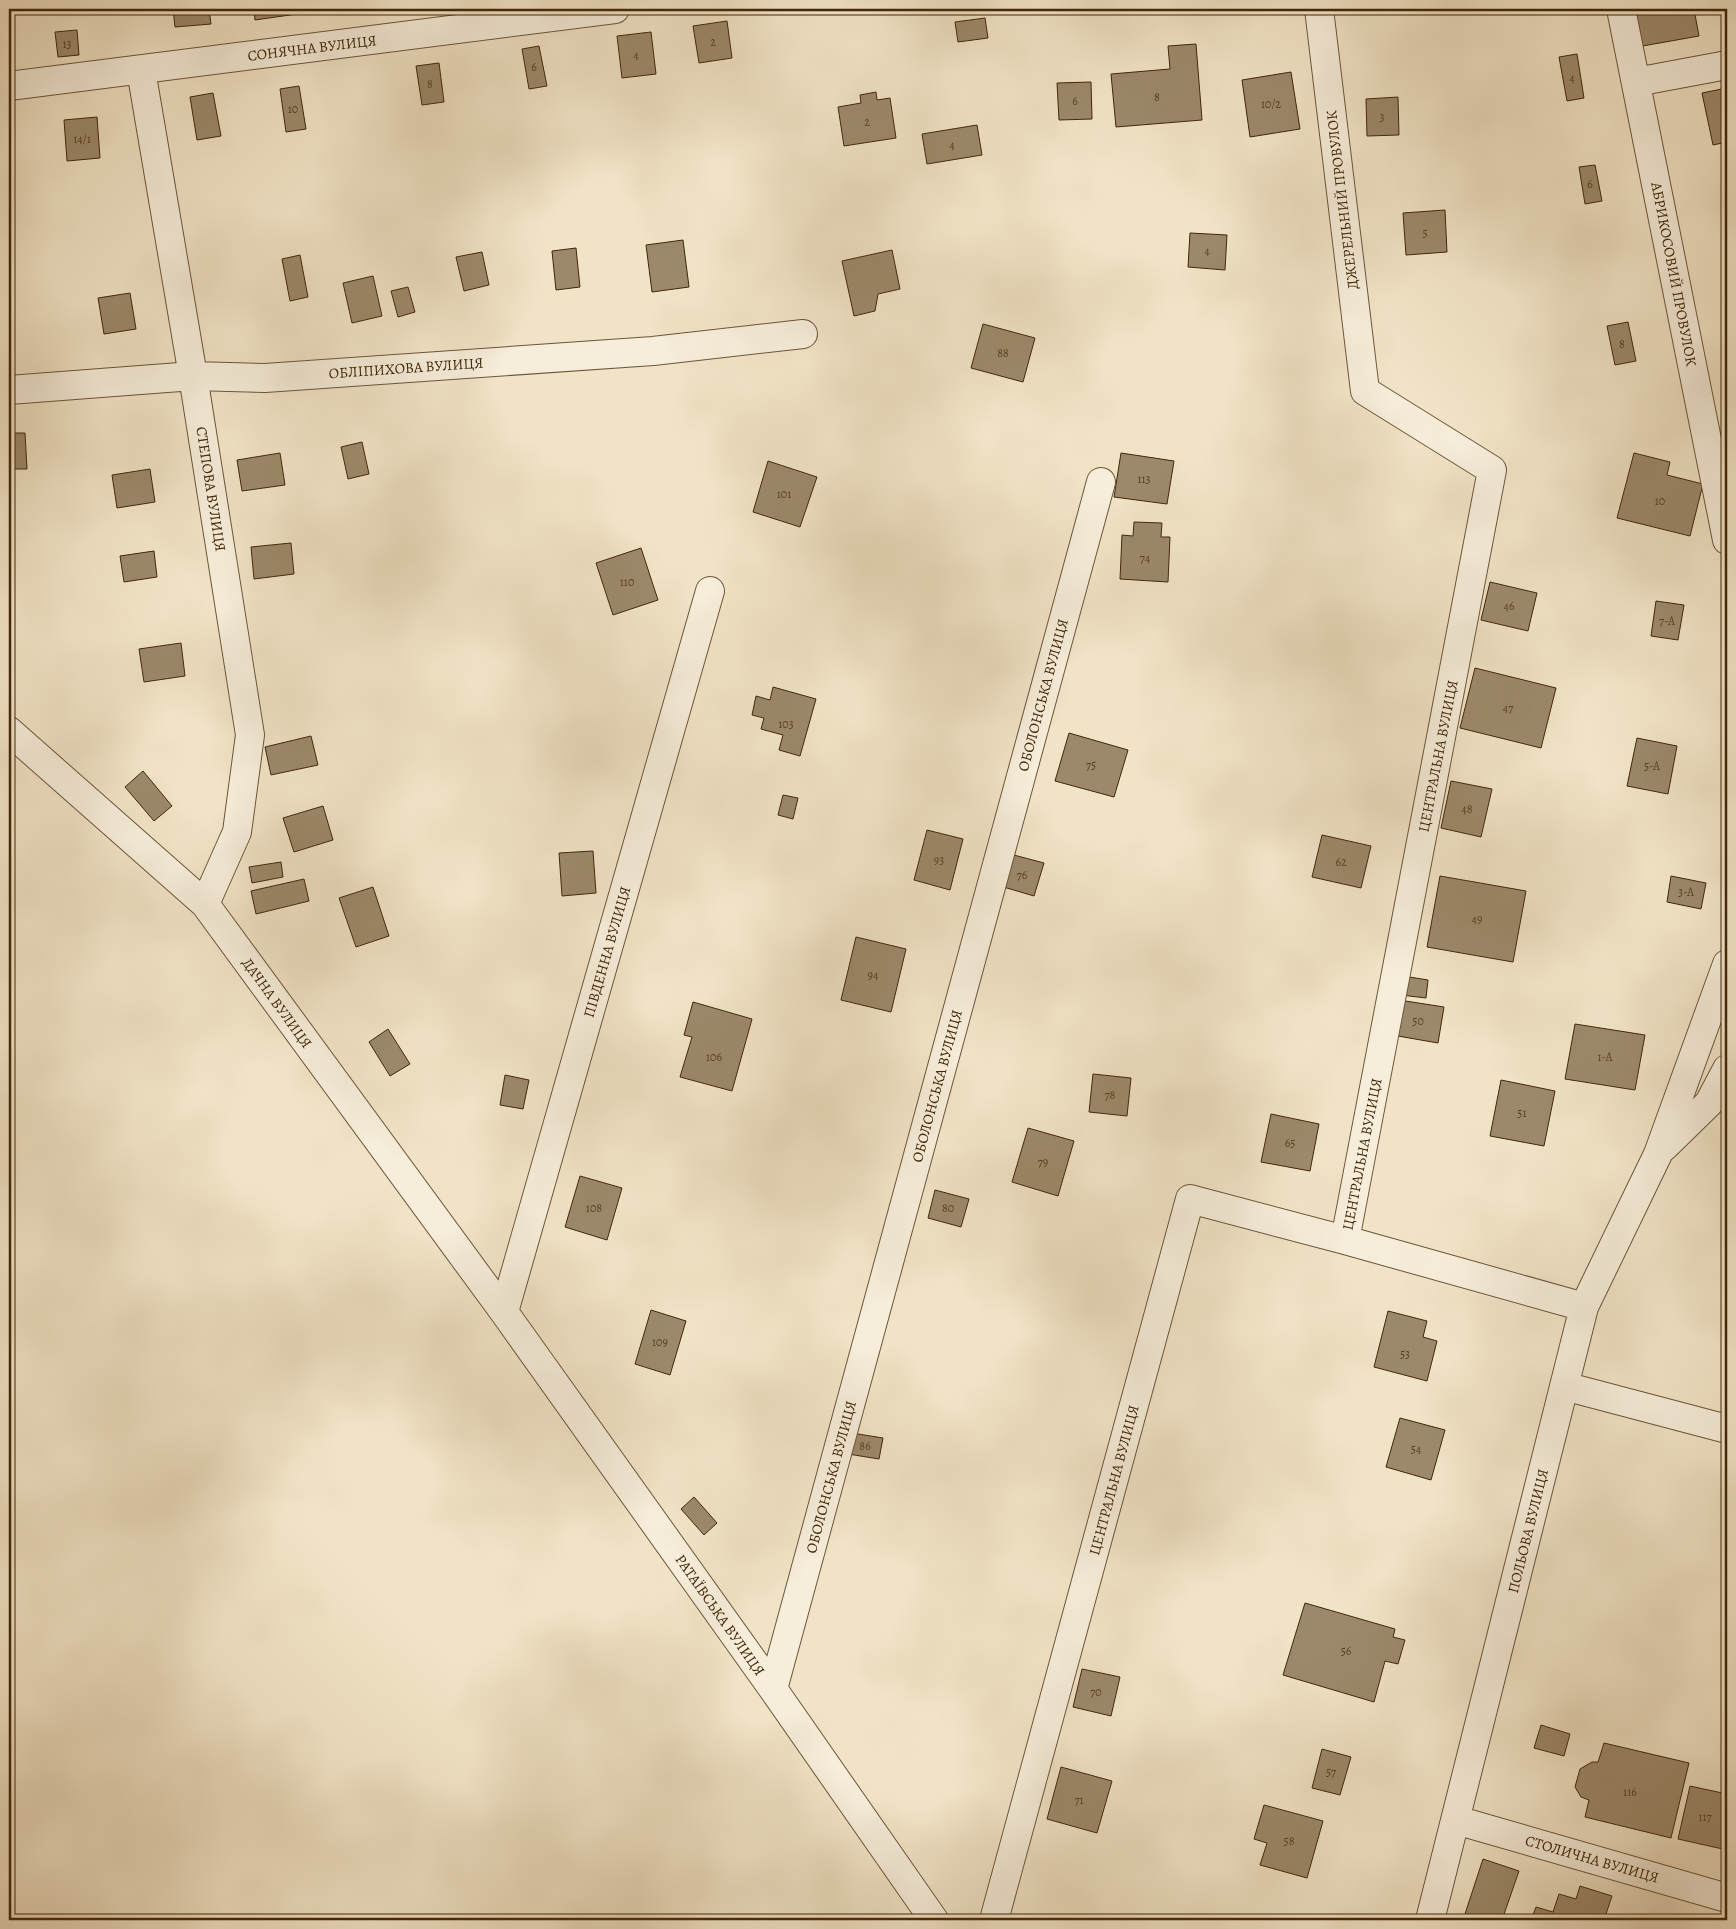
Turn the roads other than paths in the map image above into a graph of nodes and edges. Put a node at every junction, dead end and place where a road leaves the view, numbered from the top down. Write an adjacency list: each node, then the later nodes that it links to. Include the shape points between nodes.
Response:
1 (615, 9): 5 (street, СОНЯЧНА ВУЛИЦЯ)
2 (1319, 9): 11 (street, ДЖЕРЕЛЬНИЙ ПРОВУЛОК)
3 (1620, 9): 6 (street, АБРИКОСОВИЙ ПРОВУЛОК)
4 (1727, 65): 6 (street)
5 (141, 70): 7 (street, СОНЯЧНА ВУЛИЦЯ); 9 (street, СТЕПОВА ВУЛИЦЯ)
6 (1636, 82): 13 (street, АБРИКОСОВИЙ ПРОВУЛОК)
7 (9, 86)
8 (803, 334): 9 (street, ОБЛІПИХОВА ВУЛИЦЯ, via 653,351 265,378)
9 (193, 376): 10 (street, ОБЛІПИХОВА ВУЛИЦЯ); 16 (street, СТЕПОВА ВУЛИЦЯ, via 250,735 237,832)
10 (9, 390)
11 (1365, 390): 20 (street, ЦЕНТРАЛЬНА ВУЛИЦЯ, via 1492,470)
12 (1101, 482): 25 (street, ОБОЛОНСЬКА ВУЛИЦЯ)
13 (1727, 540)
14 (710, 591): 22 (street, ПІВДЕННА ВУЛИЦЯ)
15 (9, 731): 16 (street, ДАЧНА ВУЛИЦЯ)
16 (205, 904): 22 (street, ДАЧНА ВУЛИЦЯ)
17 (1727, 964): 19 (street, ПОЛЬОВА ВУЛИЦЯ)
18 (1727, 1069): 19 (street, ПОЛЬОВА ВУЛИЦЯ, via 1709,1103)
19 (1658, 1154): 21 (street, ПОЛЬОВА ВУЛИЦЯ)
20 (1345, 1240): 21 (street); 29 (street, ЦЕНТРАЛЬНА ВУЛИЦЯ, via 1190,1198)
21 (1584, 1307): 23 (street, ПОЛЬОВА ВУЛИЦЯ)
22 (504, 1312): 25 (street, РАТАЇВСЬКА ВУЛИЦЯ)
23 (1564, 1386): 24 (street); 26 (street, ПОЛЬОВА ВУЛИЦЯ)
24 (1727, 1429)
25 (773, 1689): 28 (street, РАТАЇВСЬКА ВУЛИЦЯ)
26 (1456, 1820): 27 (street, СТОЛИЧНА ВУЛИЦЯ); 30 (street, ПОЛЬОВА ВУЛИЦЯ)
27 (1727, 1898)
28 (934, 1920)
29 (994, 1920)
30 (1430, 1920)

